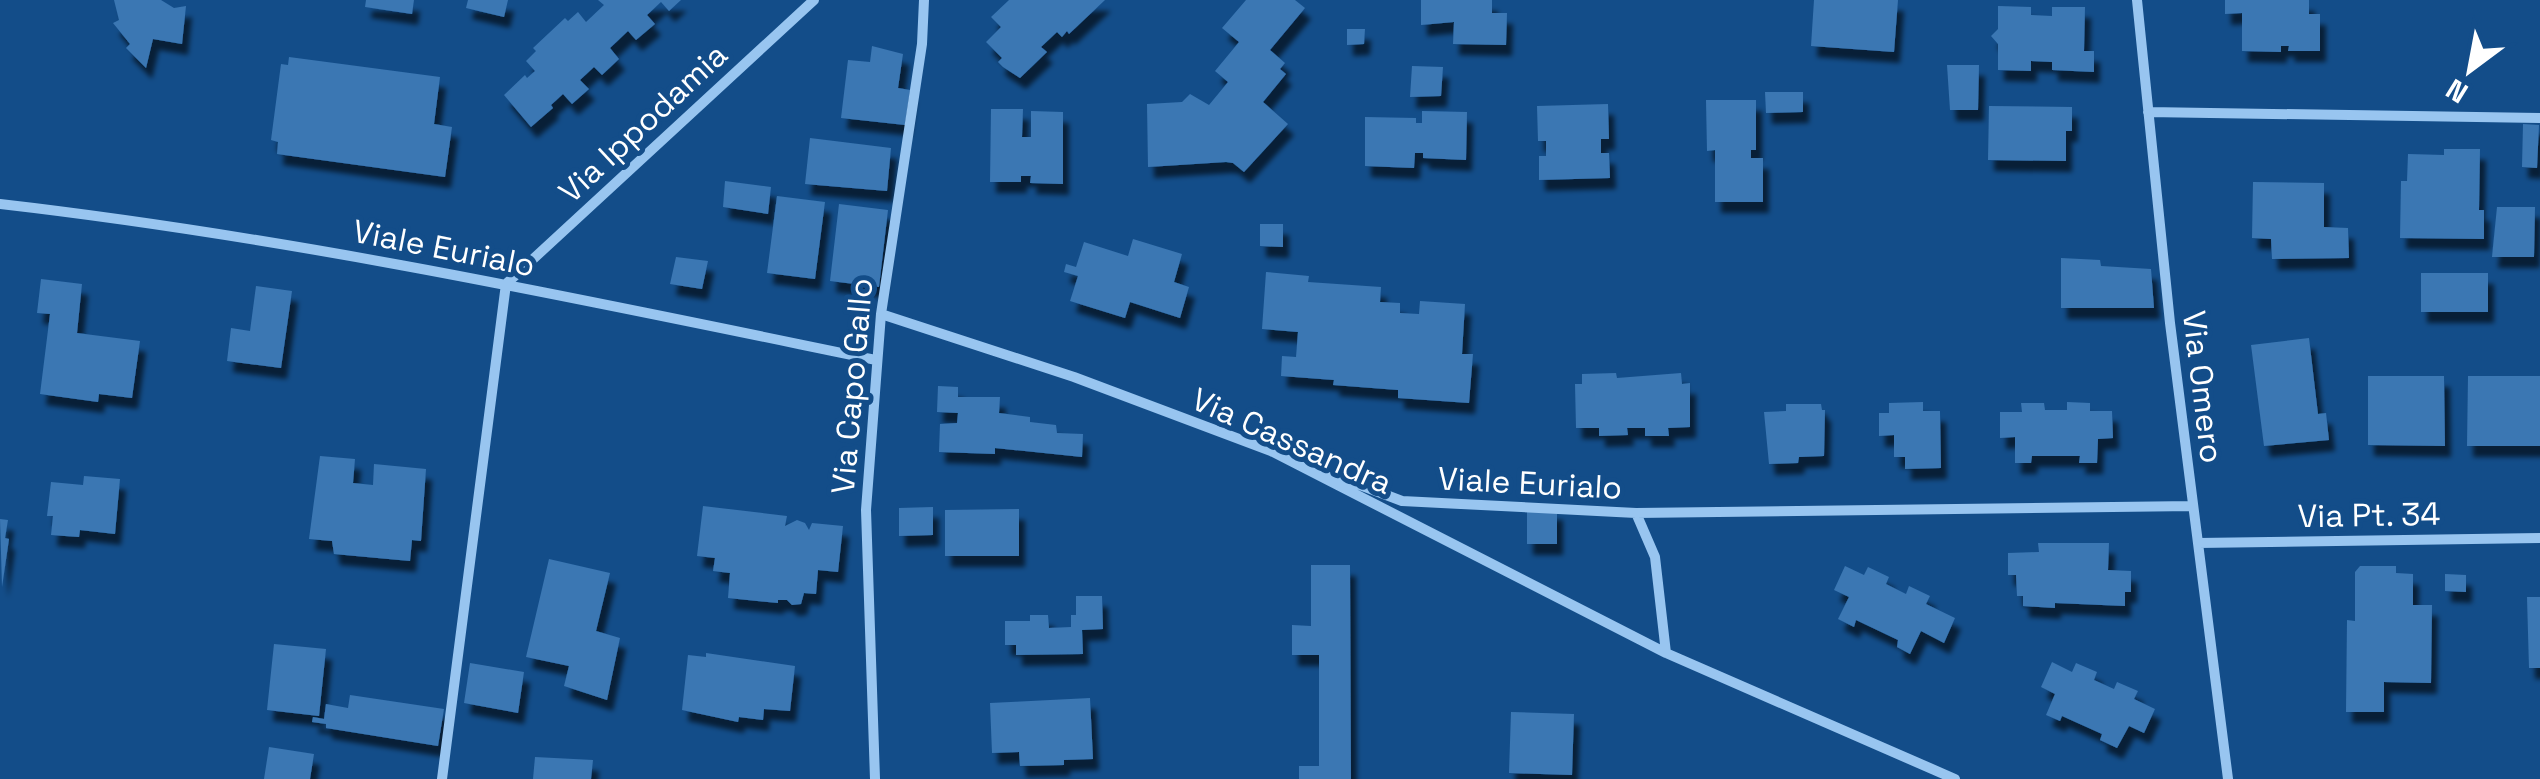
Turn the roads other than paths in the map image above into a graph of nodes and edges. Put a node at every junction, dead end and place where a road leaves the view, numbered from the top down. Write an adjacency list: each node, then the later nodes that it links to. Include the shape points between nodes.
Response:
1 (814, 0): 7 (street, Via Ippodamia)
2 (924, 0): 8 (street, Via Capo Gallo)
3 (2137, 0): 4 (street, Via Omero)
4 (2148, 112): 5 (street); 11 (street, Via Omero)
5 (2540, 118)
6 (0, 204): 7 (street, Viale Eurialo)
7 (506, 284): 9 (street, Viale Eurialo); 16 (street)
8 (880, 314): 9 (street, Via Capo Gallo); 10 (street, Via Cassandra)
9 (876, 360): 17 (street, Via Capo Gallo, via 866,510)
10 (1271, 451): 12 (street, Viale Eurialo, via 1402,502); 15 (street, Via Cassandra)
11 (2193, 506): 12 (street); 14 (street, Via Omero)
12 (1636, 512): 15 (street, Viale Eurialo, via 1655,557)
13 (2540, 538): 14 (street, Via Pt. 34)
14 (2198, 543): 19 (street, Via Omero)
15 (1666, 652): 18 (street)
16 (442, 779)
17 (875, 779)
18 (1955, 779)
19 (2228, 779)

